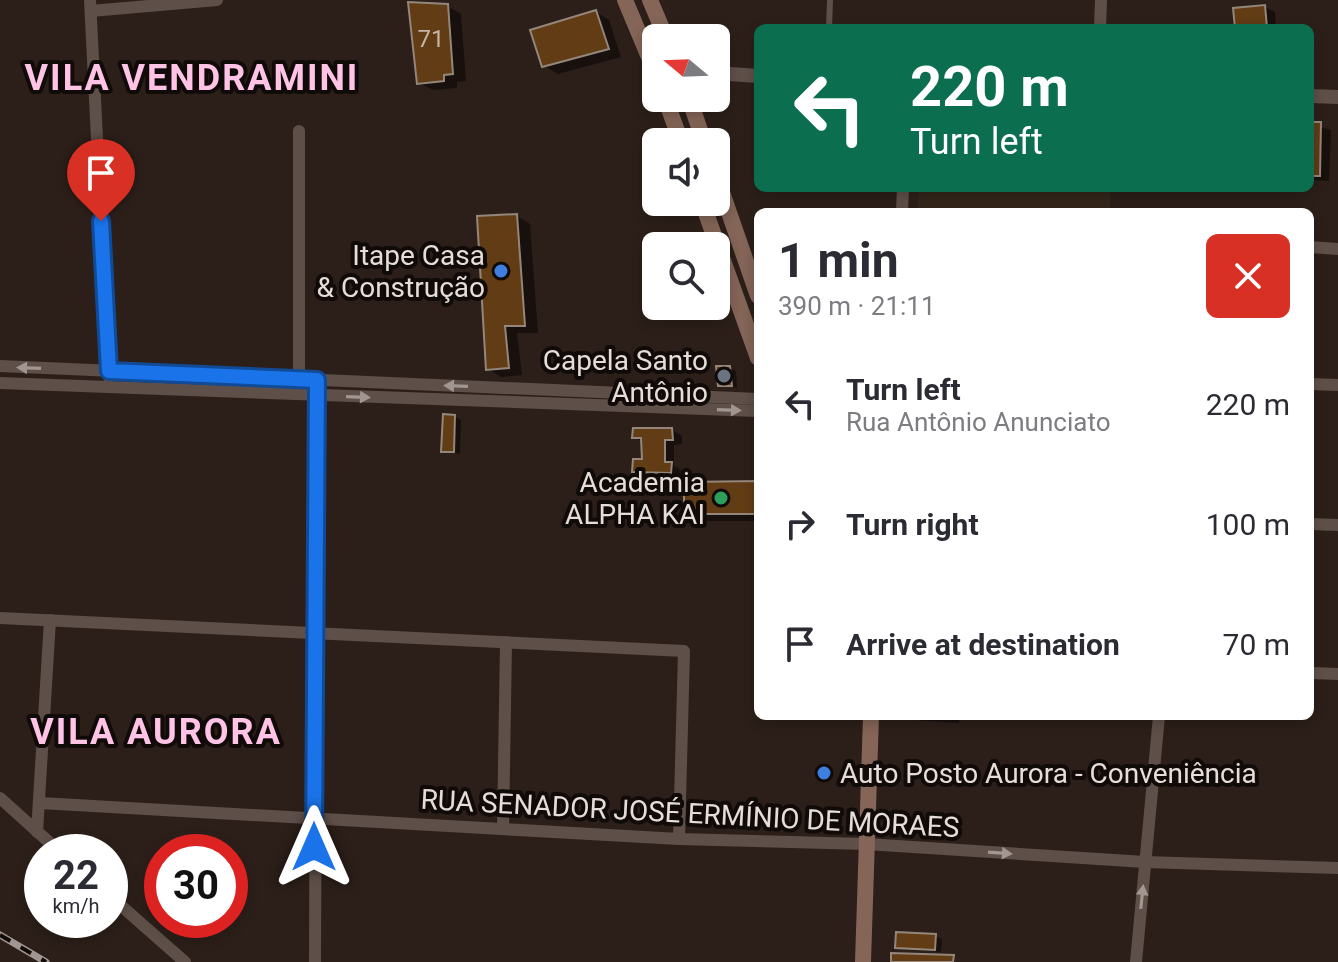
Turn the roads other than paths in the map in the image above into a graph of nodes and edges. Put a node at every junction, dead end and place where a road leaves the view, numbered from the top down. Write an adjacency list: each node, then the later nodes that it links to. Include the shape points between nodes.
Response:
1 (217, 0): 6 (street)
2 (625, 0): 10 (main road)
3 (650, 0): 7 (main road)
4 (830, 0): 8 (lane)
5 (1101, 0): 9 (street)
6 (90, 6): 26 (street)
7 (660, 24)
8 (829, 24)
9 (1100, 24)
10 (642, 41)
11 (730, 74): 12 (street)
12 (754, 76)
13 (1314, 96): 14 (street)
14 (1338, 97)
15 (299, 131): 27 (street)
16 (730, 216): 17 (main road)
17 (735, 231): 18 (main road); 22 (main road)
18 (730, 233)
19 (1314, 247): 20 (street)
20 (1338, 249)
21 (730, 280): 23 (main road)
22 (754, 285)
23 (754, 347)
24 (0, 366): 25 (street, one-way to 24)
25 (63, 369): 26 (street); 32 (street)
26 (109, 371): 27 (street); 33 (street)
27 (299, 379): 28 (street); 35 (street)
28 (317, 380): 34 (street, one-way to 28); 36 (street)
29 (0, 383): 32 (street)
30 (1314, 384): 31 (street)
31 (1338, 385)
32 (63, 386): 33 (street)
33 (110, 388): 35 (street)
34 (501, 388): 38 (street); 39 (street)
35 (299, 395): 36 (street)
36 (317, 396): 39 (street, one-way to 39); 45 (street)
37 (754, 399): 38 (street)
38 (633, 400): 39 (street); 40 (street, one-way to 40)
39 (501, 402)
40 (754, 411)
41 (1314, 524): 42 (street)
42 (1338, 525)
43 (0, 618): 44 (street)
44 (50, 620): 45 (street); 52 (street)
45 (314, 632): 46 (street); 53 (street)
46 (506, 642): 54 (street); 57 (street, via 684,651)
47 (1314, 673): 48 (street)
48 (1338, 674)
49 (871, 720): 58 (main road)
50 (1159, 720): 59 (street)
51 (0, 798): 55 (street)
52 (40, 803): 53 (street, RUA SENADOR JOSÉ ERMÍNIO DE MORAES); 55 (street)
53 (314, 818): 54 (street, RUA SENADOR JOSÉ ERMÍNIO DE MORAES); 63 (street)
54 (503, 829): 57 (street, RUA SENADOR JOSÉ ERMÍNIO DE MORAES)
55 (37, 832): 56 (street)
56 (39, 834)
57 (679, 839): 58 (street, RUA SENADOR JOSÉ ERMÍNIO DE MORAES)
58 (866, 844): 59 (street, RUA SENADOR JOSÉ ERMÍNIO DE MORAES, one-way to 59); 64 (main road)
59 (1145, 862): 60 (street, RUA SENADOR JOSÉ ERMÍNIO DE MORAES); 65 (street, one-way to 59)
60 (1338, 868)
61 (128, 912): 62 (street)
62 (185, 962)
63 (315, 962)
64 (863, 962)
65 (1136, 962)

